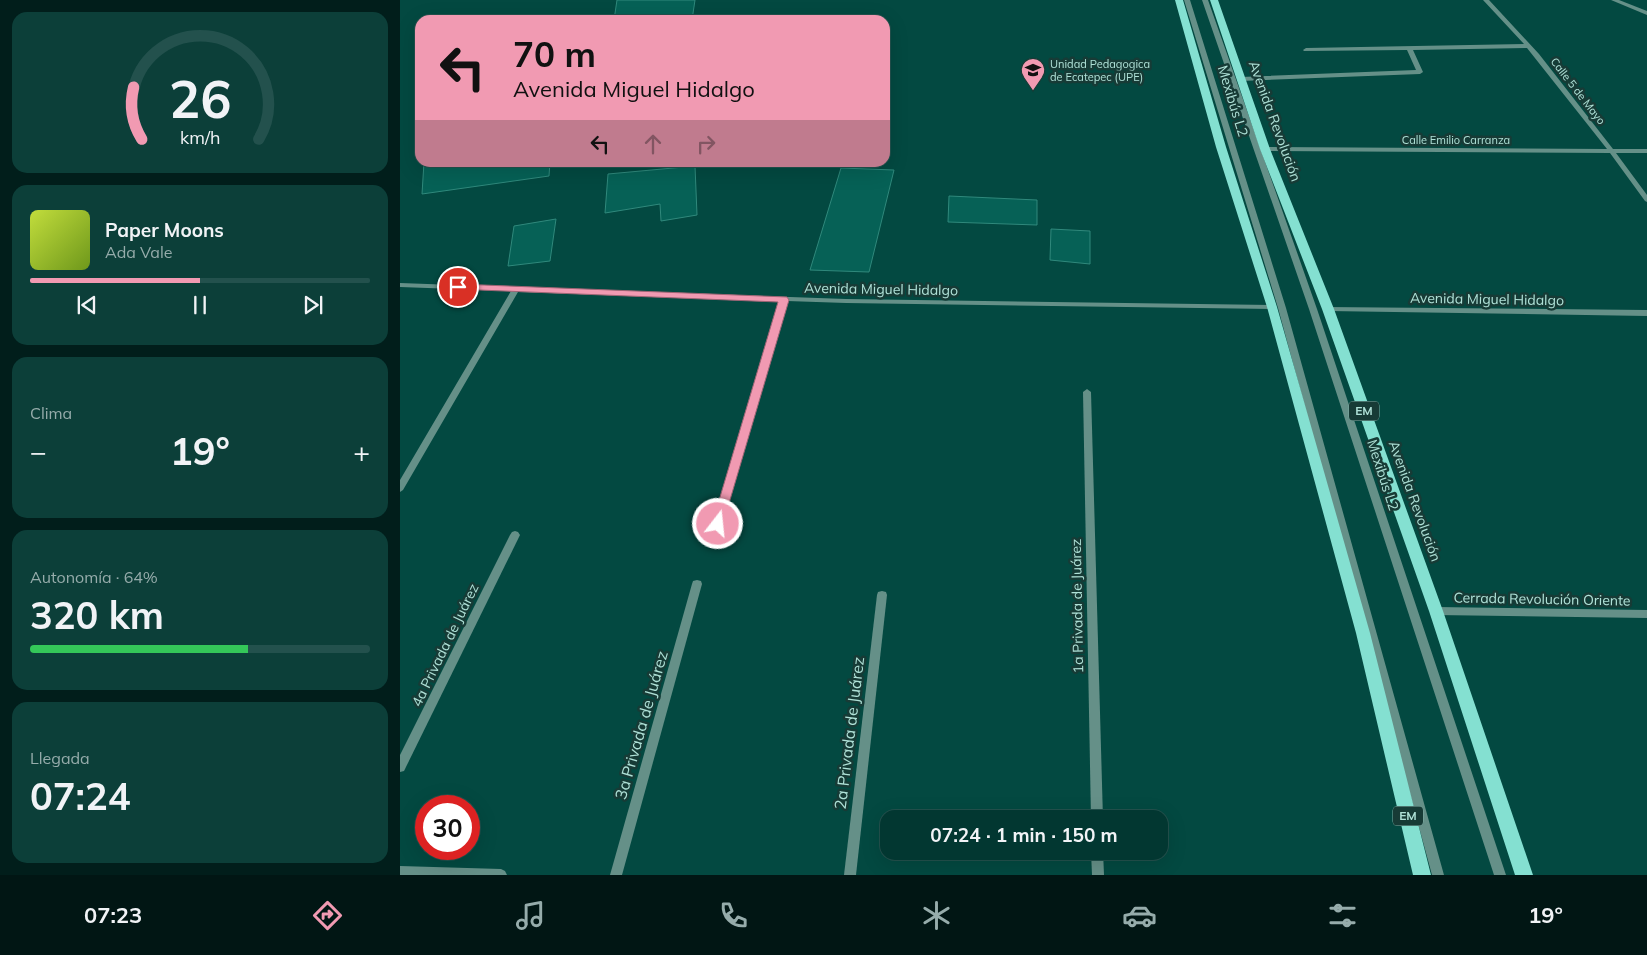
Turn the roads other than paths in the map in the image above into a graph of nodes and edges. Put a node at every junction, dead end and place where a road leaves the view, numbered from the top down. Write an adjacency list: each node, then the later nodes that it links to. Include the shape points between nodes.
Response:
1 (1180, 0): 19 (main road, EM, via 1221,147)
2 (1187, 0): 39 (street, Mexibús L2, via 1282,308)
3 (1205, 0): 40 (street, Mexibús L2, via 1313,309)
4 (1214, 0): 11 (main road, Avenida Revolución / EM)
5 (1486, 0): 8 (street, Calle 5 de Mayo)
6 (1614, 0): 7 (street)
7 (1647, 13)
8 (1529, 46): 9 (street); 13 (street, Calle 5 de Mayo)
9 (1409, 48): 10 (street); 11 (street, via 1420,72)
10 (1306, 50)
11 (1241, 79): 12 (main road, Avenida Revolución / EM)
12 (1265, 149): 13 (street, Calle Emilio Carranza); 20 (main road, Avenida Revolución / EM)
13 (1611, 150): 14 (street, Calle Emilio Carranza); 15 (street, Calle 5 de Mayo)
14 (1647, 151)
15 (1647, 200)
16 (400, 285): 17 (street, Avenida Miguel Hidalgo)
17 (516, 289): 18 (street, Avenida Miguel Hidalgo); 23 (street)
18 (784, 300): 19 (street, Avenida Miguel Hidalgo); 24 (street)
19 (1272, 308): 38 (main road, EM, via 1363,632)
20 (1328, 309): 21 (street, Avenida Miguel Hidalgo); 28 (main road, Avenida Revolución / EM)
21 (1647, 313)
22 (1087, 392): 31 (street, 1a Privada de Juárez)
23 (400, 488)
24 (718, 524)
25 (515, 535): 30 (street, 4a Privada de Juárez)
26 (697, 584): 35 (street, 3a Privada de Juárez)
27 (882, 596): 36 (street, 2a Privada de Juárez)
28 (1436, 611): 29 (street, Cerrada Revolución Oriente); 41 (main road, Avenida Revolución / EM)
29 (1647, 614)
30 (400, 767)
31 (1097, 810)
32 (1097, 860): 37 (street)
33 (400, 872): 34 (street)
34 (501, 875)
35 (616, 875)
36 (850, 875)
37 (1098, 875)
38 (1422, 875)
39 (1438, 875)
40 (1500, 875)
41 (1524, 875)

